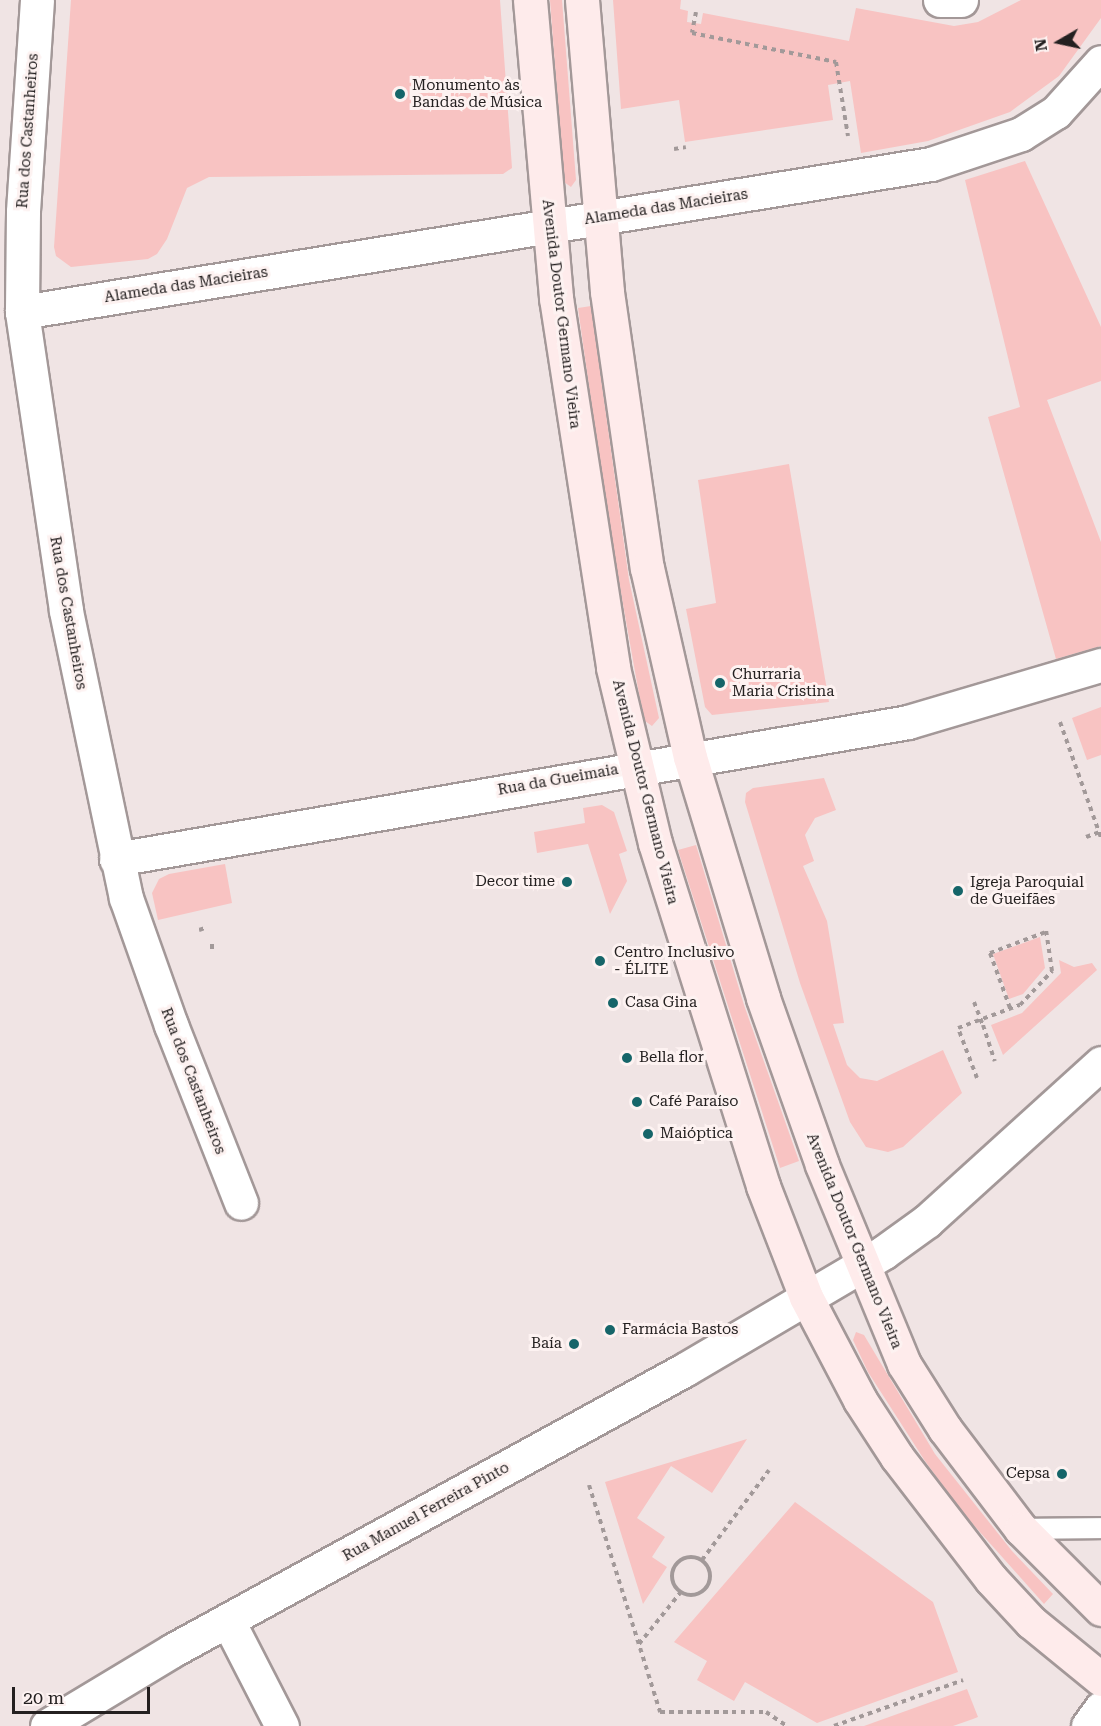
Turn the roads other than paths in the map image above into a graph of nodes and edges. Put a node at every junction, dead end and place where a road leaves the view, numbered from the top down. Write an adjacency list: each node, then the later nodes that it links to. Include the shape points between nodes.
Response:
1 (37, 0): 9 (street, Rua dos Castanheiros, via 23,212)
2 (530, 0): 8 (main road, Avenida Doutor Germano Vieira)
3 (582, 0): 7 (main road, Avenida Doutor Germano Vieira)
4 (940, 0): 5 (street)
5 (962, 0)
6 (1101, 63): 7 (street, Alameda das Macieiras, via 1056,112 1021,134 973,152 877,175)
7 (599, 216): 8 (street, Alameda das Macieiras); 11 (main road, Avenida Doutor Germano Vieira, via 647,568)
8 (548, 225): 9 (street, Alameda das Macieiras); 12 (main road, Avenida Doutor Germano Vieira, via 600,599)
9 (22, 312): 13 (street, Rua dos Castanheiros, via 66,611)
10 (1101, 665): 11 (street, Rua da Gueimaia, via 908,722)
11 (690, 758): 12 (street, Rua da Gueimaia); 16 (main road, Avenida Doutor Germano Vieira, via 763,998)
12 (636, 767): 13 (street, Rua da Gueimaia); 17 (main road, Avenida Doutor Germano Vieira, via 704,1004 763,1186)
13 (116, 859): 15 (street, Rua dos Castanheiros, via 146,958)
14 (1101, 1063): 16 (street, Rua Manuel Ferreira Pinto, via 927,1221)
15 (241, 1203)
16 (861, 1265): 17 (street, Rua Manuel Ferreira Pinto); 19 (main road, Avenida Doutor Germano Vieira, via 904,1364 945,1429)
17 (806, 1298): 21 (street, Rua Manuel Ferreira Pinto, via 684,1370); 22 (main road, Avenida Doutor Germano Vieira, via 860,1400 951,1530 1031,1622)
18 (1101, 1528): 19 (lane)
19 (1021, 1529): 20 (main road, Avenida Doutor Germano Vieira)
20 (1101, 1610)
21 (228, 1621): 24 (street, Rua Manuel Ferreira Pinto); 25 (street)
22 (1101, 1679)
23 (1101, 1708): 26 (street)
24 (49, 1726)
25 (282, 1726)
26 (1088, 1726)

